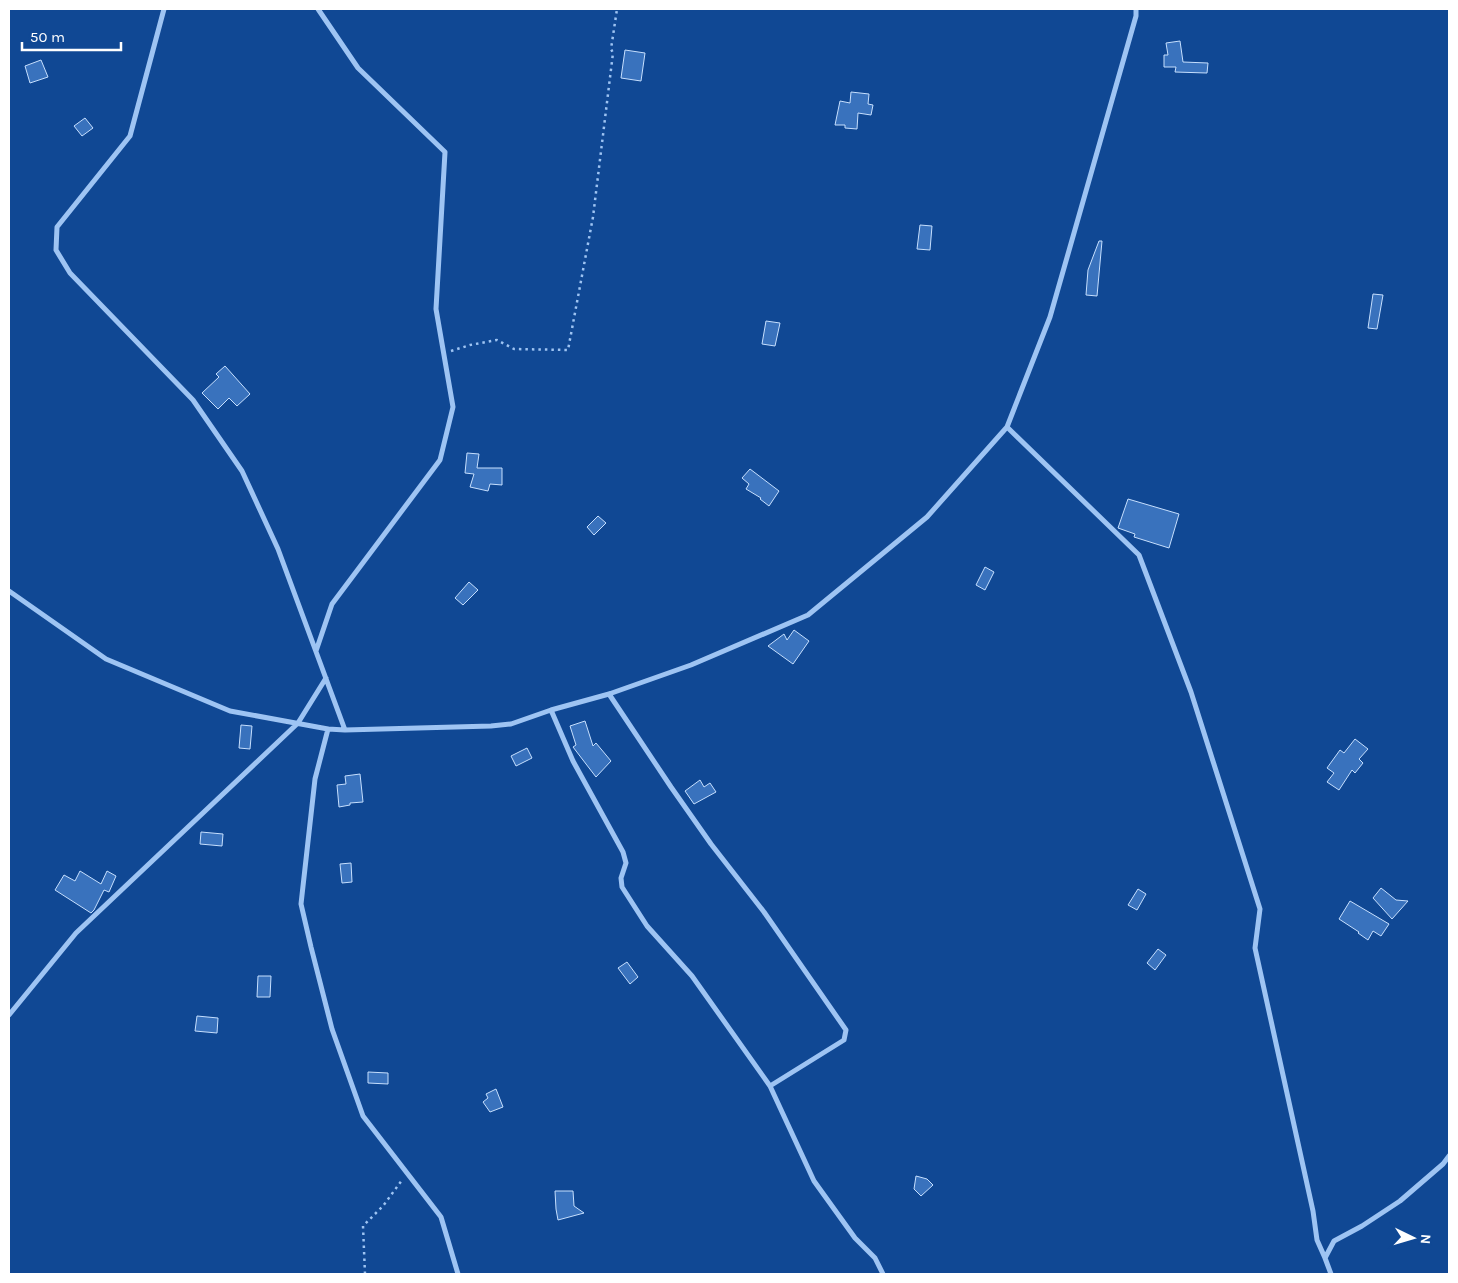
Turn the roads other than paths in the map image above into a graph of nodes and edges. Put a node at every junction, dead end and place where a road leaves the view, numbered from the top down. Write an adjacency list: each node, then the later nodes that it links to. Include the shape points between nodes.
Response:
1 (164, 9): 6 (street, via 130,136 57,227 56,250 70,273 193,400 242,471 278,550)
2 (318, 9): 6 (street, via 358,68 445,152 436,309 453,407 440,460 332,604)
3 (1136, 9): 4 (street, via 1050,317)
4 (1007, 427): 8 (street, via 927,517 808,615 691,665); 16 (street, via 1139,555 1191,692 1260,909 1255,948 1317,1240)
5 (9, 591): 10 (street, via 106,659 230,711)
6 (316, 651): 7 (street)
7 (326, 678): 10 (street); 12 (street)
8 (609, 694): 9 (street); 14 (street, via 671,787 846,1030 844,1040)
9 (551, 710): 12 (street, via 511,724); 14 (street, via 573,761 623,852 626,863 622,887 647,926 692,976)
10 (298, 724): 11 (street); 13 (street, via 76,933)
11 (328, 729): 12 (street); 17 (street, via 315,779 301,904 332,1029 363,1116 441,1217)
12 (345, 730)
13 (9, 1015)
14 (770, 1086): 18 (street, via 814,1181 875,1258)
15 (1449, 1156): 16 (street, via 1400,1201 1334,1241)
16 (1325, 1258): 19 (street)
17 (458, 1274)
18 (883, 1274)
19 (1331, 1274)

